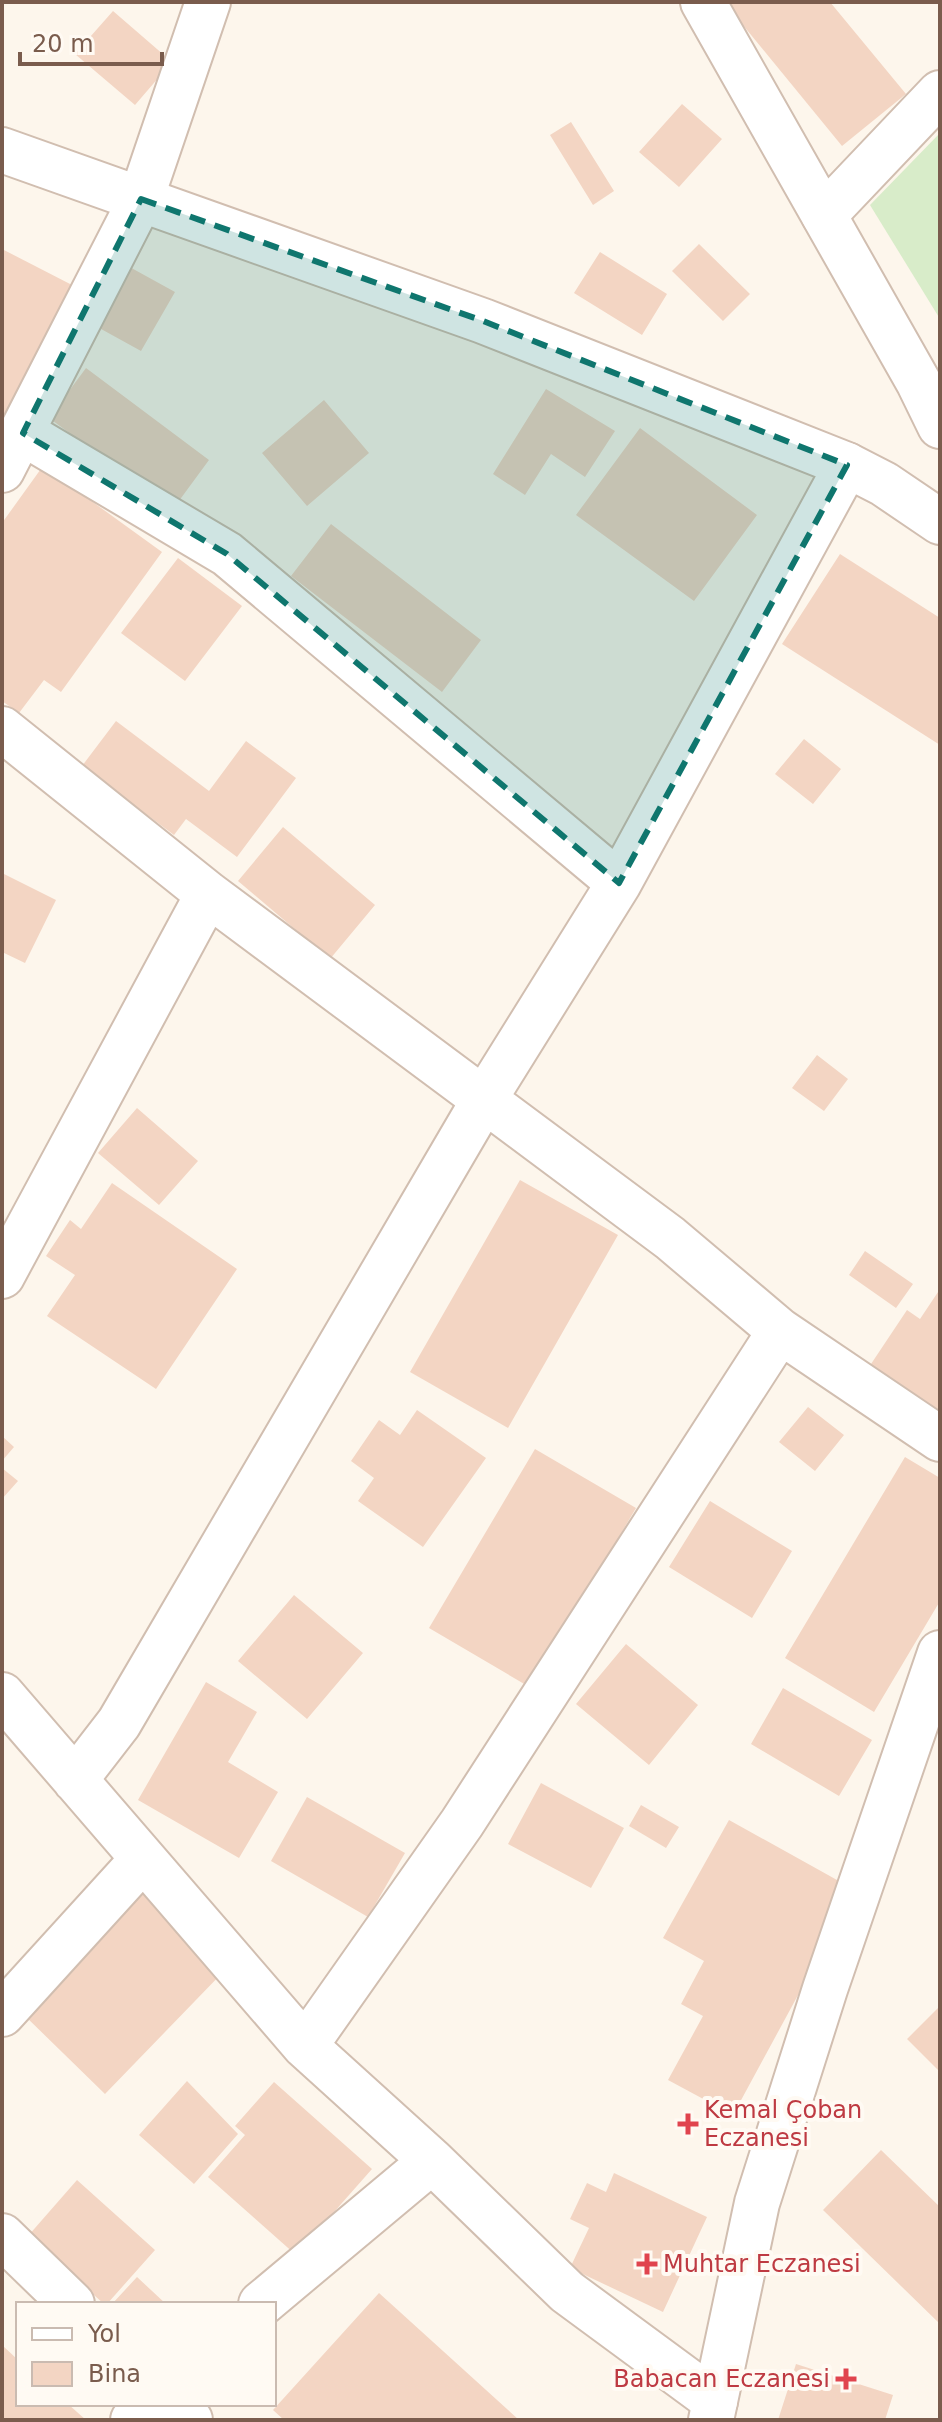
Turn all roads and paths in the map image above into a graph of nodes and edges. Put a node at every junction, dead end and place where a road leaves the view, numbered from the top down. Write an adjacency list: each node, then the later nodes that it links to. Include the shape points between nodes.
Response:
1 (208, 2): 5 (street)
2 (703, 2): 6 (street)
3 (940, 93): 6 (street)
4 (2, 150): 5 (street)
5 (141, 199): 8 (street); 9 (street, via 483,321)
6 (824, 215): 7 (street)
7 (940, 426)
8 (12, 452): 12 (street, via 227,554)
9 (847, 465): 10 (street); 12 (street)
10 (940, 522)
11 (7, 747): 13 (street)
12 (619, 883): 14 (street)
13 (208, 894): 14 (street); 15 (street)
14 (485, 1098): 16 (street, via 670,1238); 20 (street, via 119,1723)
15 (2, 1276)
16 (780, 1331): 17 (street); 23 (street, via 462,1823)
17 (940, 1439)
18 (940, 1653): 28 (street, via 757,2203)
19 (2, 1695): 20 (street)
20 (75, 1780): 21 (street)
21 (143, 1859): 22 (street); 23 (street)
22 (2, 2014)
23 (305, 2046): 24 (street)
24 (432, 2161): 27 (street); 28 (street, via 567,2292)
25 (2, 2236): 26 (street)
26 (70, 2302)
27 (263, 2302)
28 (713, 2410)

